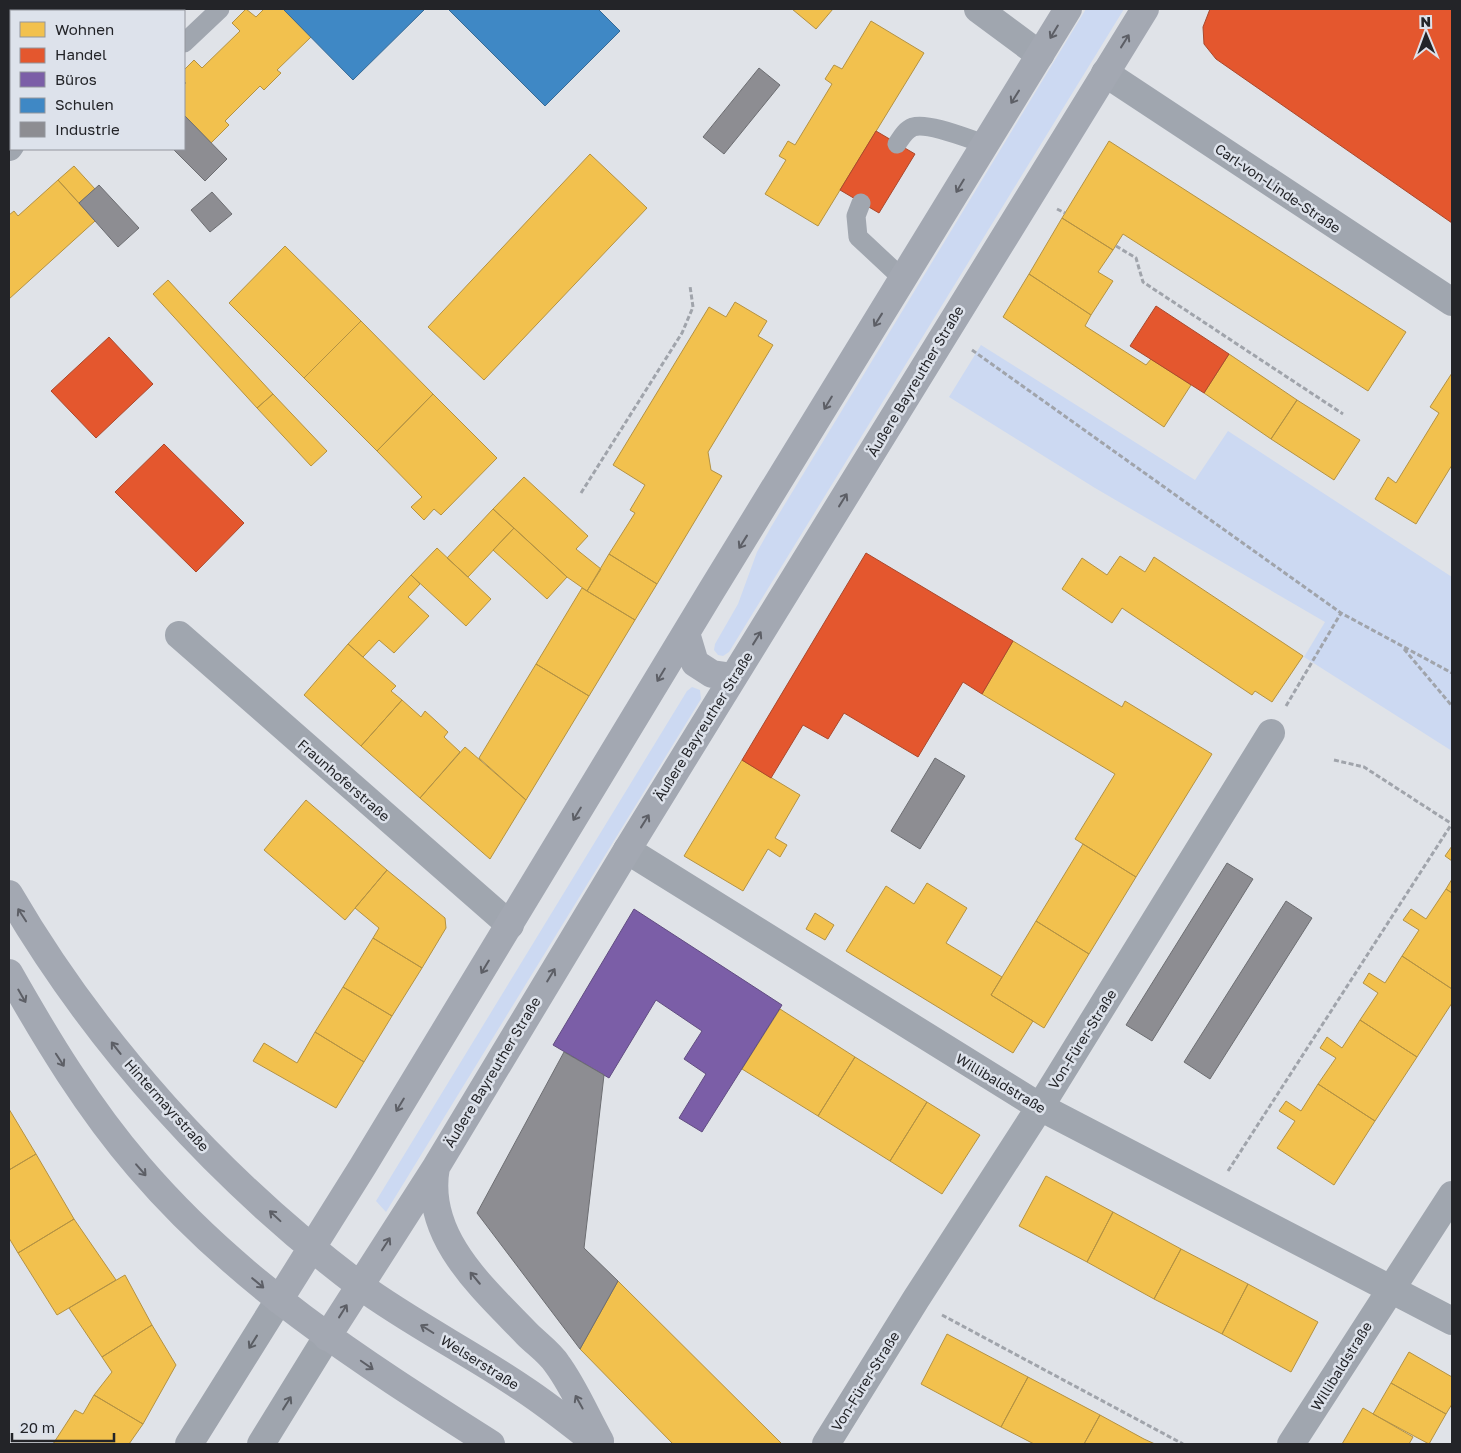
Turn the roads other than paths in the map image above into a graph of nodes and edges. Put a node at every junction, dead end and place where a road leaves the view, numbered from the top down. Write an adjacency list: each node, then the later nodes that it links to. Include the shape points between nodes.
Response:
1 (220, 9): 5 (lane)
2 (978, 9): 6 (street)
3 (1068, 9): 6 (main road, one-way to 6)
4 (1145, 9): 7 (main road, Äußere Bayreuther Straße, one-way to 4)
5 (185, 42)
6 (1040, 55): 9 (main road, one-way to 9)
7 (1105, 73): 12 (street, Carl-von-Linde-Straße); 15 (main road, Äußere Bayreuther Straße, one-way to 7)
8 (897, 144): 9 (lane, via 906,130 914,126 934,128)
9 (985, 144): 11 (main road, one-way to 11)
10 (861, 203): 11 (lane, via 856,216 858,237)
11 (903, 279): 13 (main road, one-way to 13)
12 (1452, 302)
13 (686, 633): 15 (main road, via 695,664 712,674); 19 (main road, one-way to 19)
14 (179, 635): 19 (street, Fraunhoferstraße)
15 (733, 677): 17 (main road, Äußere Bayreuther Straße, one-way to 15)
16 (1271, 733): 21 (street, Von-Fürer-Straße)
17 (627, 850): 21 (street, Willibaldstraße); 22 (main road, Äußere Bayreuther Straße, one-way to 17)
18 (9, 894): 24 (main road, Hintermayrstraße, one-way to 18, via 222,1166 149,1088 66,984)
19 (510, 925): 24 (main road, one-way to 24)
20 (9, 973): 27 (main road, one-way to 27, via 72,1078 138,1166 221,1252)
21 (1040, 1107): 26 (street, Willibaldstraße); 35 (street, Von-Fürer-Straße)
22 (436, 1167): 25 (main road, Äußere Bayreuther Straße, one-way to 22); 34 (main road, one-way to 22, via 557,1363 474,1278 454,1250 442,1229 436,1208)
23 (1452, 1195): 26 (street)
24 (312, 1248): 25 (main road, Hintermayrstraße); 27 (main road)
25 (360, 1285): 29 (main road, Äußere Bayreuther Straße, one-way to 25); 33 (main road, Welserstraße, one-way to 25, via 523,1388)
26 (1390, 1289): 28 (street, Willibaldstraße); 36 (street, Willibaldstraße)
27 (279, 1300): 29 (main road); 30 (main road, one-way to 30)
28 (1452, 1321)
29 (327, 1337): 31 (main road, Äußere Bayreuther Straße, one-way to 29); 32 (main road, one-way to 32)
30 (189, 1444)
31 (261, 1444)
32 (491, 1444)
33 (597, 1444)
34 (602, 1444)
35 (826, 1444)
36 (1291, 1444)

